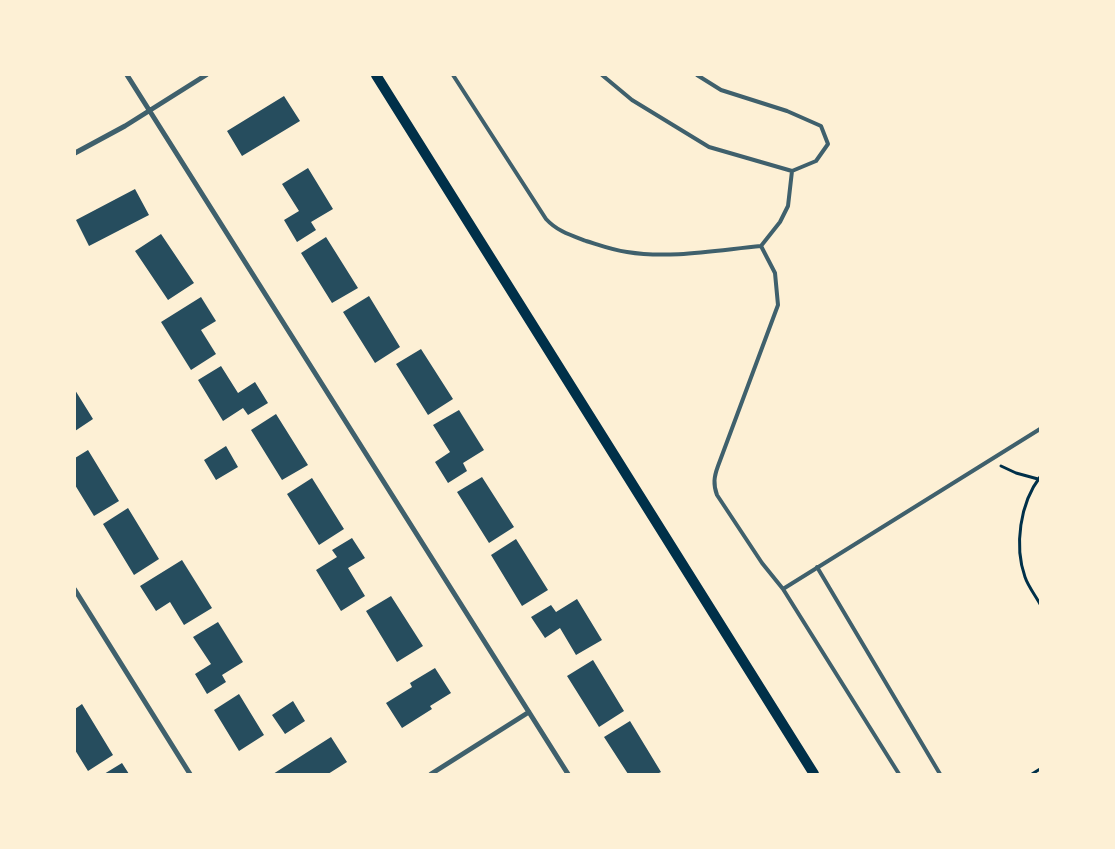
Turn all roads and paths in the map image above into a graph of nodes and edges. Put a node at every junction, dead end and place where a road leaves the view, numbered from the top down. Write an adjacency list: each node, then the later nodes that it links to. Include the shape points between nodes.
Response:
1 (127, 75): 7 (street)
2 (206, 75): 7 (street)
3 (376, 75): 23 (main road)
4 (453, 75): 10 (lane, via 536,206 546,220 562,232 608,248 655,254)
5 (602, 75): 9 (lane, via 632,100 709,147)
6 (697, 75): 9 (lane, via 721,90 821,126 828,144 816,161)
7 (149, 110): 8 (street); 18 (street)
8 (75, 153)
9 (792, 171): 10 (lane, via 788,206)
10 (761, 246): 15 (lane, via 775,273 778,305 714,477 714,488 762,563)
11 (1040, 429): 12 (lane)
12 (989, 460): 13 (path, via 1016,474); 14 (lane)
13 (1039, 478): 17 (path, via 1028,500 1020,539 1025,578)
14 (817, 567): 15 (lane); 25 (lane)
15 (783, 589): 24 (lane)
16 (75, 590): 20 (street)
17 (1040, 604)
18 (529, 712): 21 (street); 22 (street)
19 (1040, 769): 26 (path)
20 (190, 774)
21 (431, 774)
22 (568, 774)
23 (814, 774)
24 (899, 774)
25 (940, 774)
26 (1032, 774)

